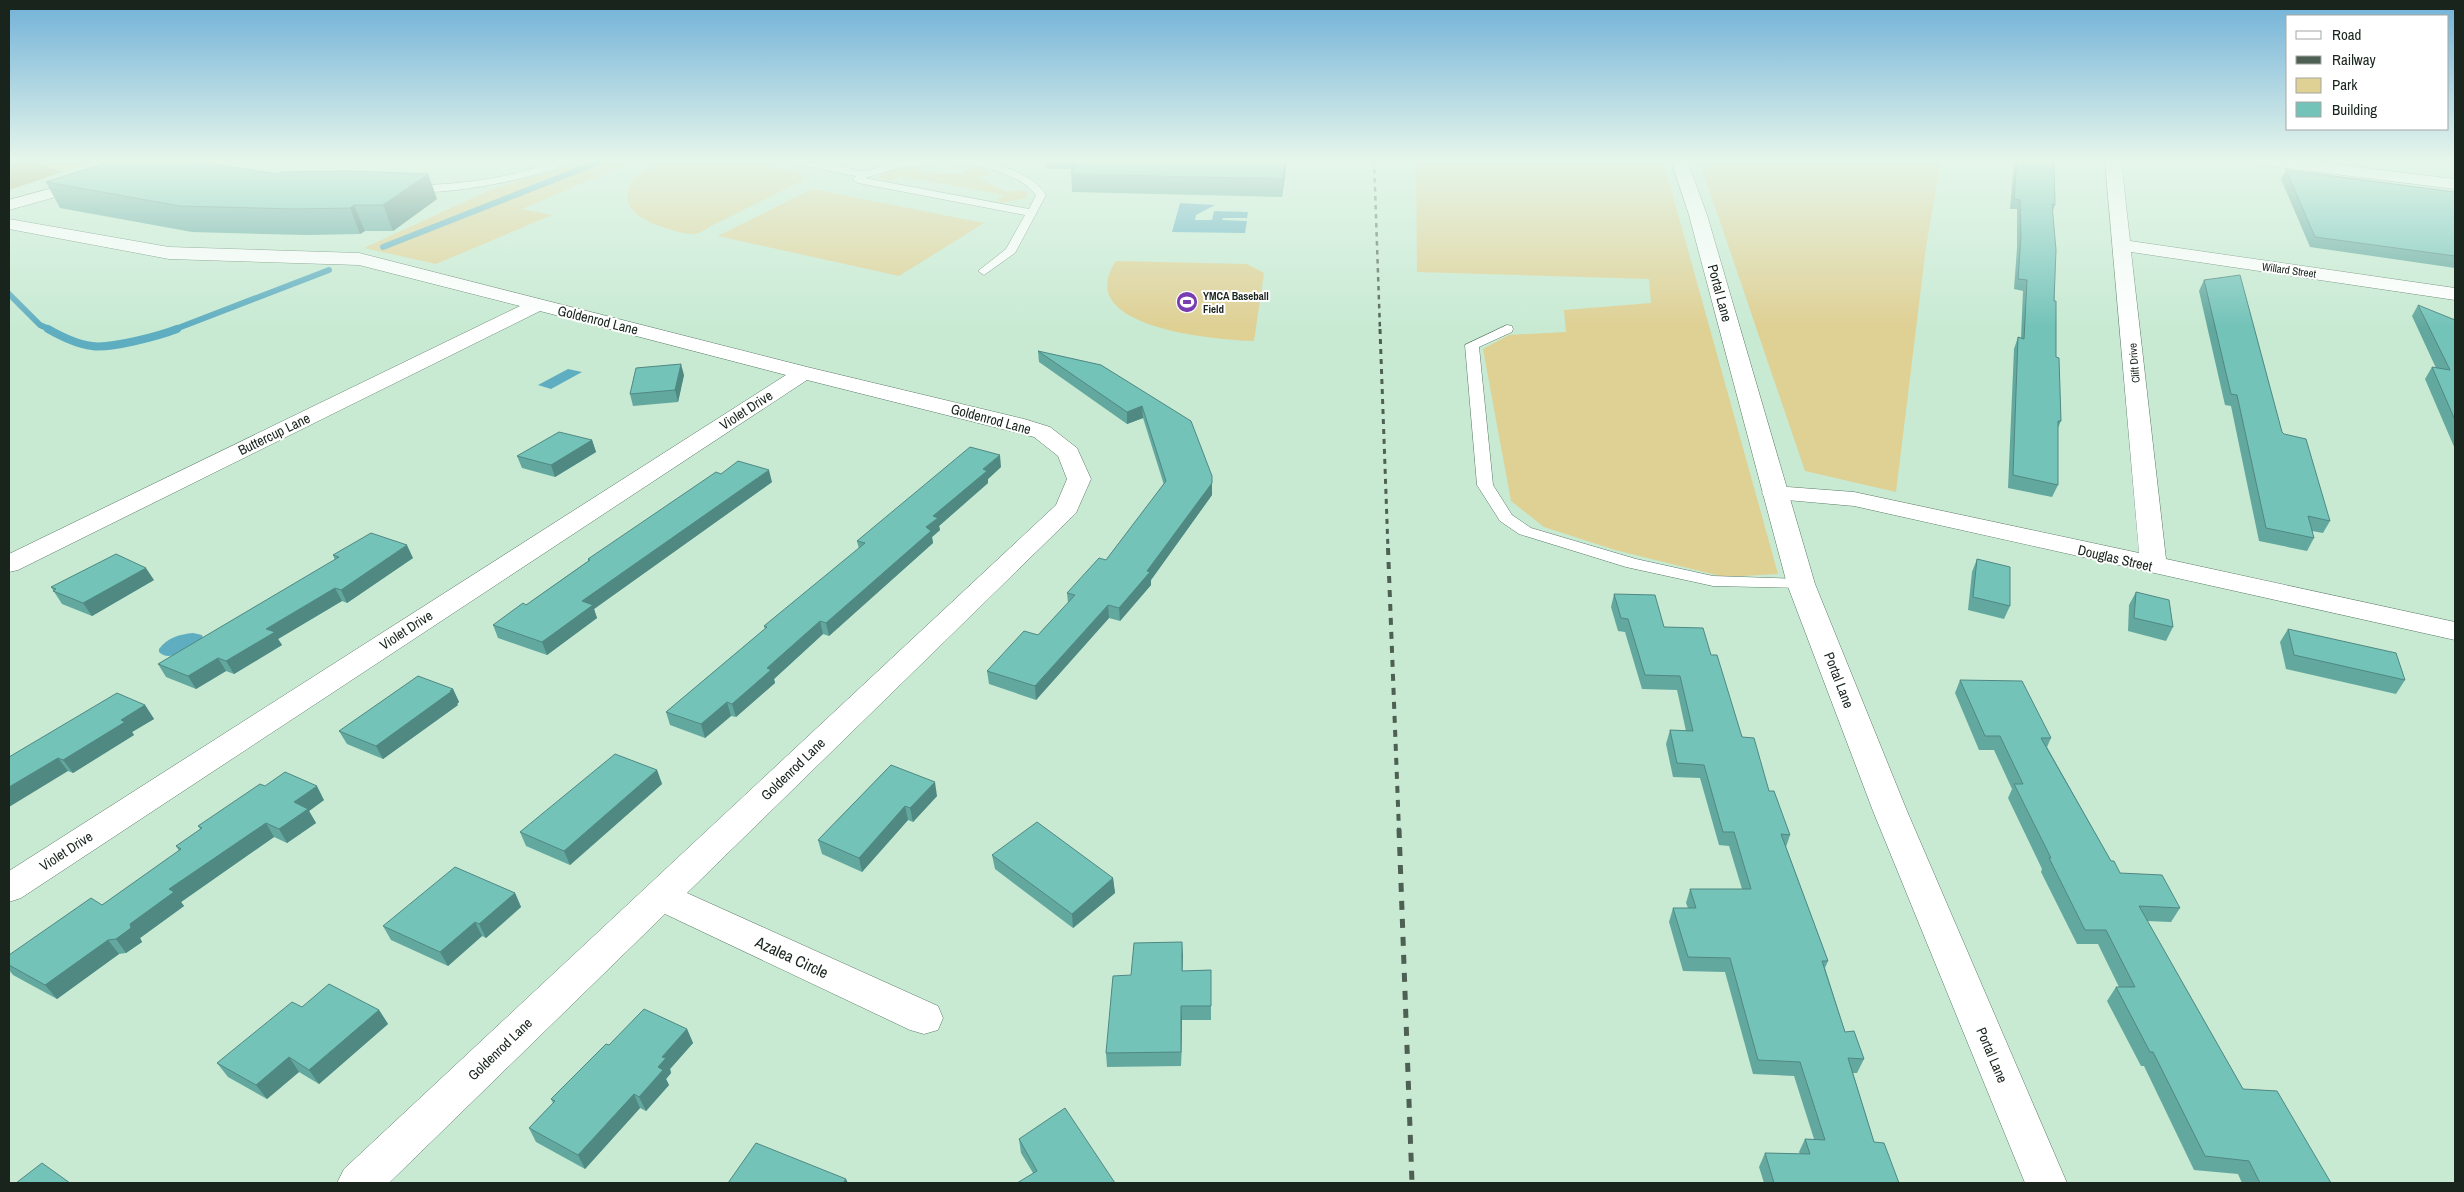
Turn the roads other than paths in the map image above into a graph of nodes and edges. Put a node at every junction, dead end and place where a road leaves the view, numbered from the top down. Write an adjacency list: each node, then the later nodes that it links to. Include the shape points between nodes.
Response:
1 (1031, 216): 6 (lane, via 1012,251)
2 (1698, 216): 11 (street, Portal Lane)
3 (2119, 216): 5 (street, Clift Drive)
4 (9, 224): 8 (street, Goldenrod Lane, via 169,253 359,259)
5 (2123, 245): 7 (street, Willard Street); 13 (street, Clift Drive)
6 (984, 271)
7 (2455, 294)
8 (538, 305): 10 (street, Goldenrod Lane); 12 (street, Buttercup Lane)
9 (1507, 329): 14 (lane, via 1472,345 1485,485 1506,518 1524,532 1632,563 1714,581)
10 (804, 373): 16 (street, Violet Drive); 17 (street, Goldenrod Lane, via 1042,432 1070,453 1079,479 1067,508)
11 (1774, 493): 13 (street, Douglas Street, via 1854,499); 14 (street, Portal Lane)
12 (9, 564)
13 (2153, 566): 15 (street, Douglas Street)
14 (1801, 584): 20 (street, Portal Lane, via 1890,811)
15 (2455, 631)
16 (9, 888)
17 (660, 896): 18 (street, Azalea Circle); 19 (street, Goldenrod Lane)
18 (924, 1018)
19 (359, 1183)
20 (2046, 1183)

